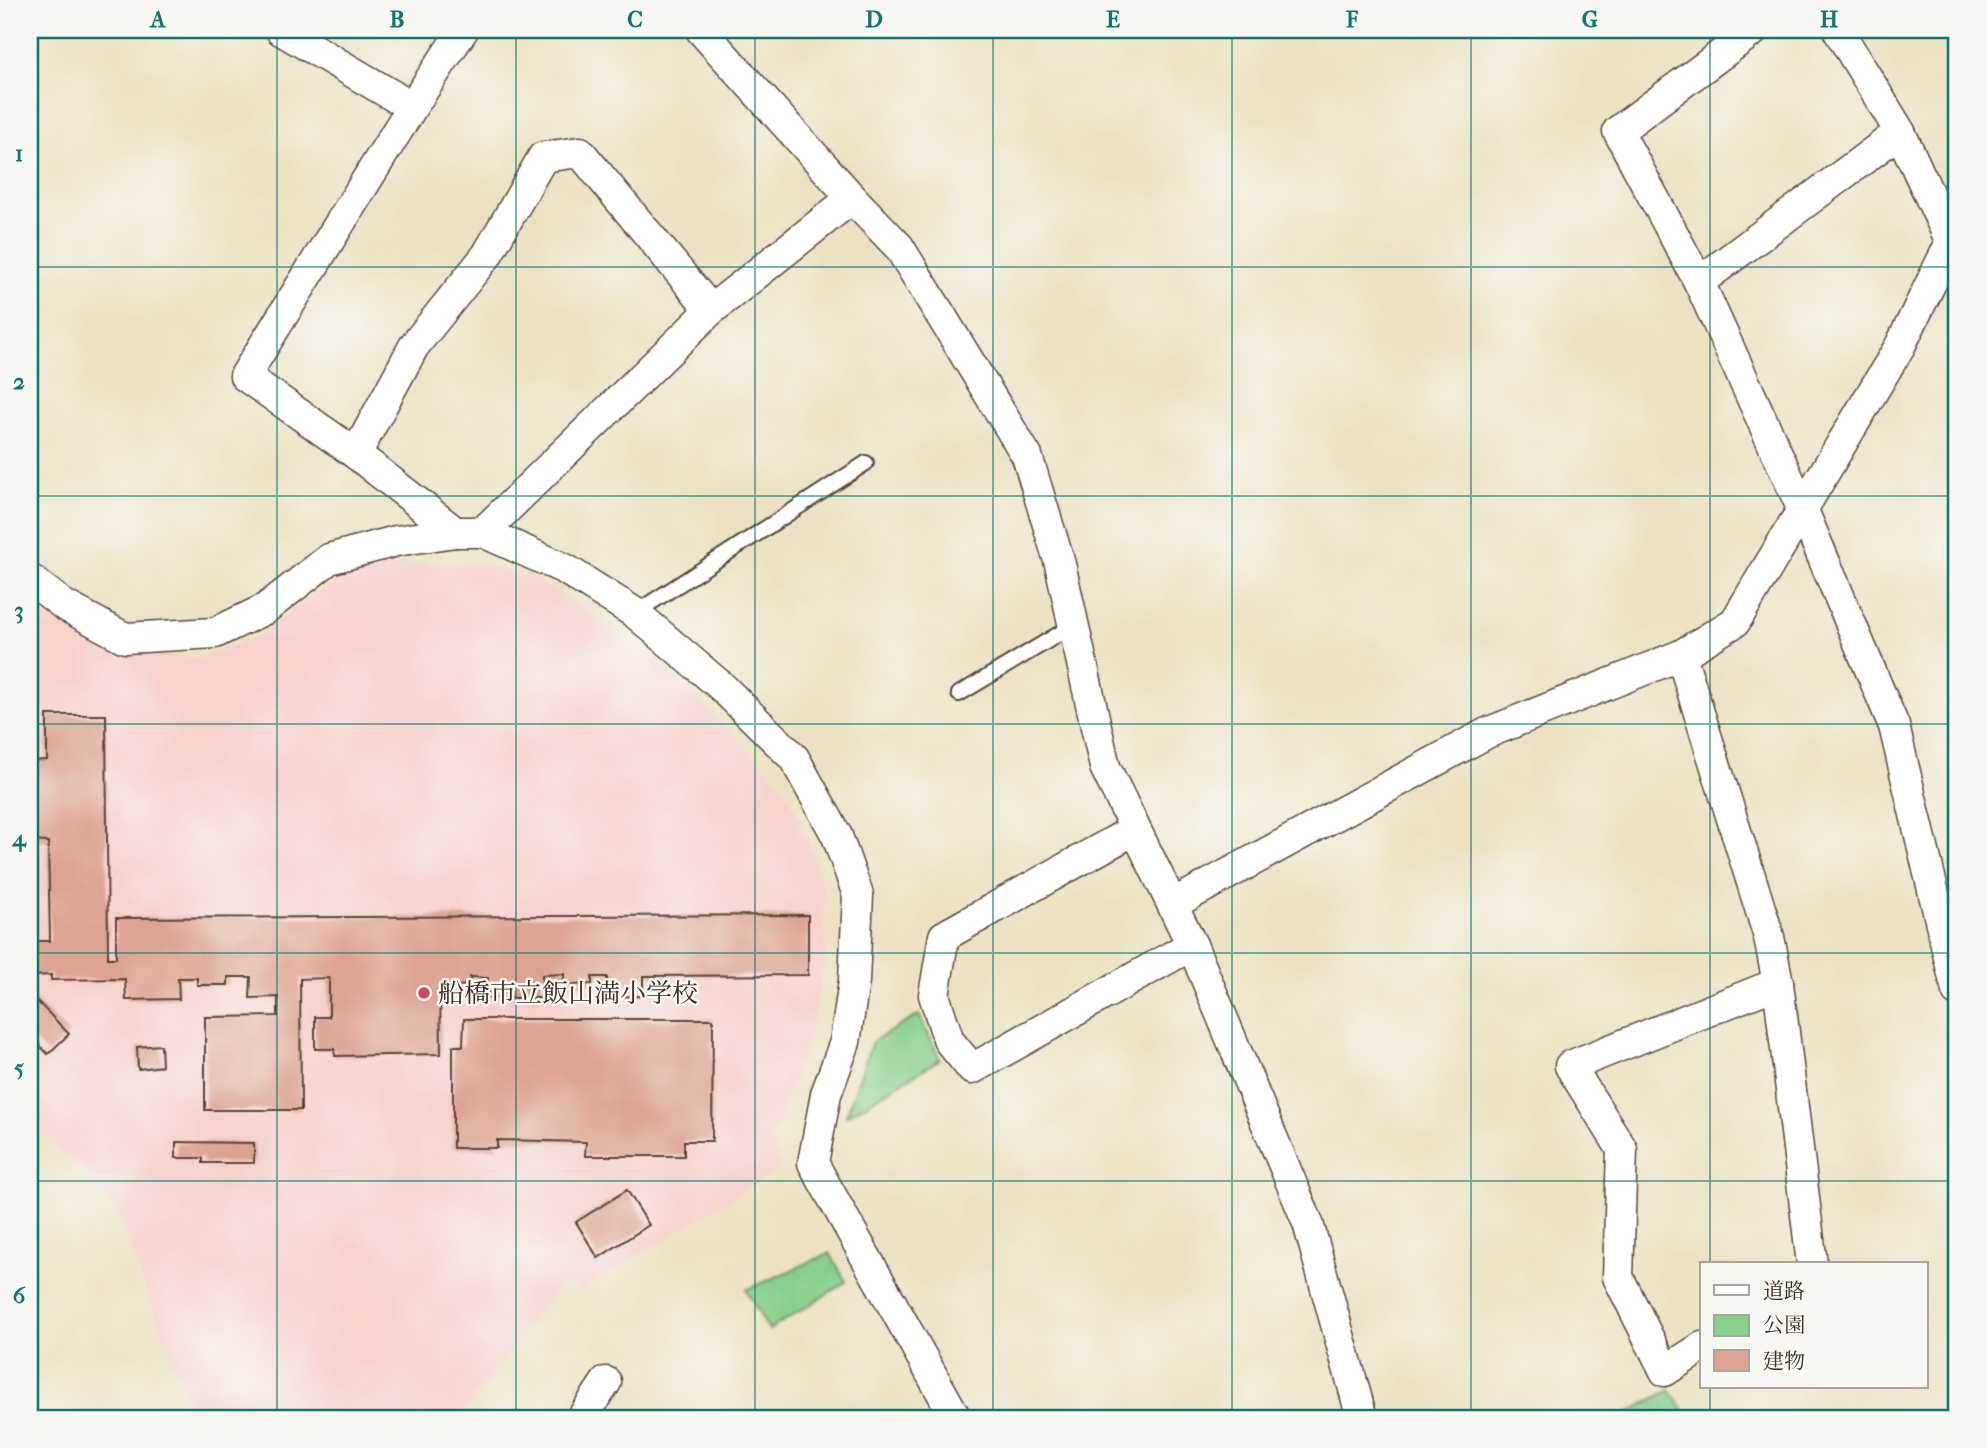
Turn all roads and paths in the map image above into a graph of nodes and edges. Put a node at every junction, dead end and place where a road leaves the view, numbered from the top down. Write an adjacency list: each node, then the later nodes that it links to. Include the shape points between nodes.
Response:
1 (281, 30): 6 (street)
2 (463, 30): 6 (street)
3 (701, 30): 8 (street)
4 (1754, 30): 11 (street, via 1618,131)
5 (1838, 30): 7 (street)
6 (412, 107): 13 (street, via 244,376)
7 (1899, 132): 9 (street); 11 (street)
8 (852, 198): 12 (street); 19 (street, via 900,247 1027,456)
9 (1954, 240): 10 (street); 15 (street, via 1900,346)
10 (1957, 275)
11 (1699, 282): 15 (street)
12 (711, 310): 13 (street, via 580,152 543,157 487,255 414,346); 16 (street)
13 (356, 454): 16 (street)
14 (866, 463): 18 (lane)
15 (1802, 508): 20 (street, via 1735,622); 26 (street, via 1894,726)
16 (469, 532): 17 (street, via 396,541 330,559 265,609 215,633 125,638 64,605); 18 (street, via 565,569)
17 (30, 579)
18 (635, 613): 31 (street, via 722,687 794,758 836,836 858,895 854,981 845,1042 826,1094 813,1163)
19 (1074, 625): 21 (lane); 22 (street, via 1105,767)
20 (1681, 655): 23 (street, via 1487,733); 25 (street, via 1769,937)
21 (959, 694)
22 (1134, 830): 23 (street); 24 (street, via 944,936 934,995 949,1041 972,1069)
23 (1173, 904): 24 (street)
24 (1192, 945): 32 (street, via 1308,1223)
25 (1779, 983): 27 (street); 28 (street, via 1570,1066 1622,1149 1618,1277 1665,1371)
26 (1957, 987)
27 (1812, 1262)
28 (1700, 1348)
29 (606, 1382): 30 (street)
30 (582, 1418)
31 (957, 1418)
32 (1362, 1418)

